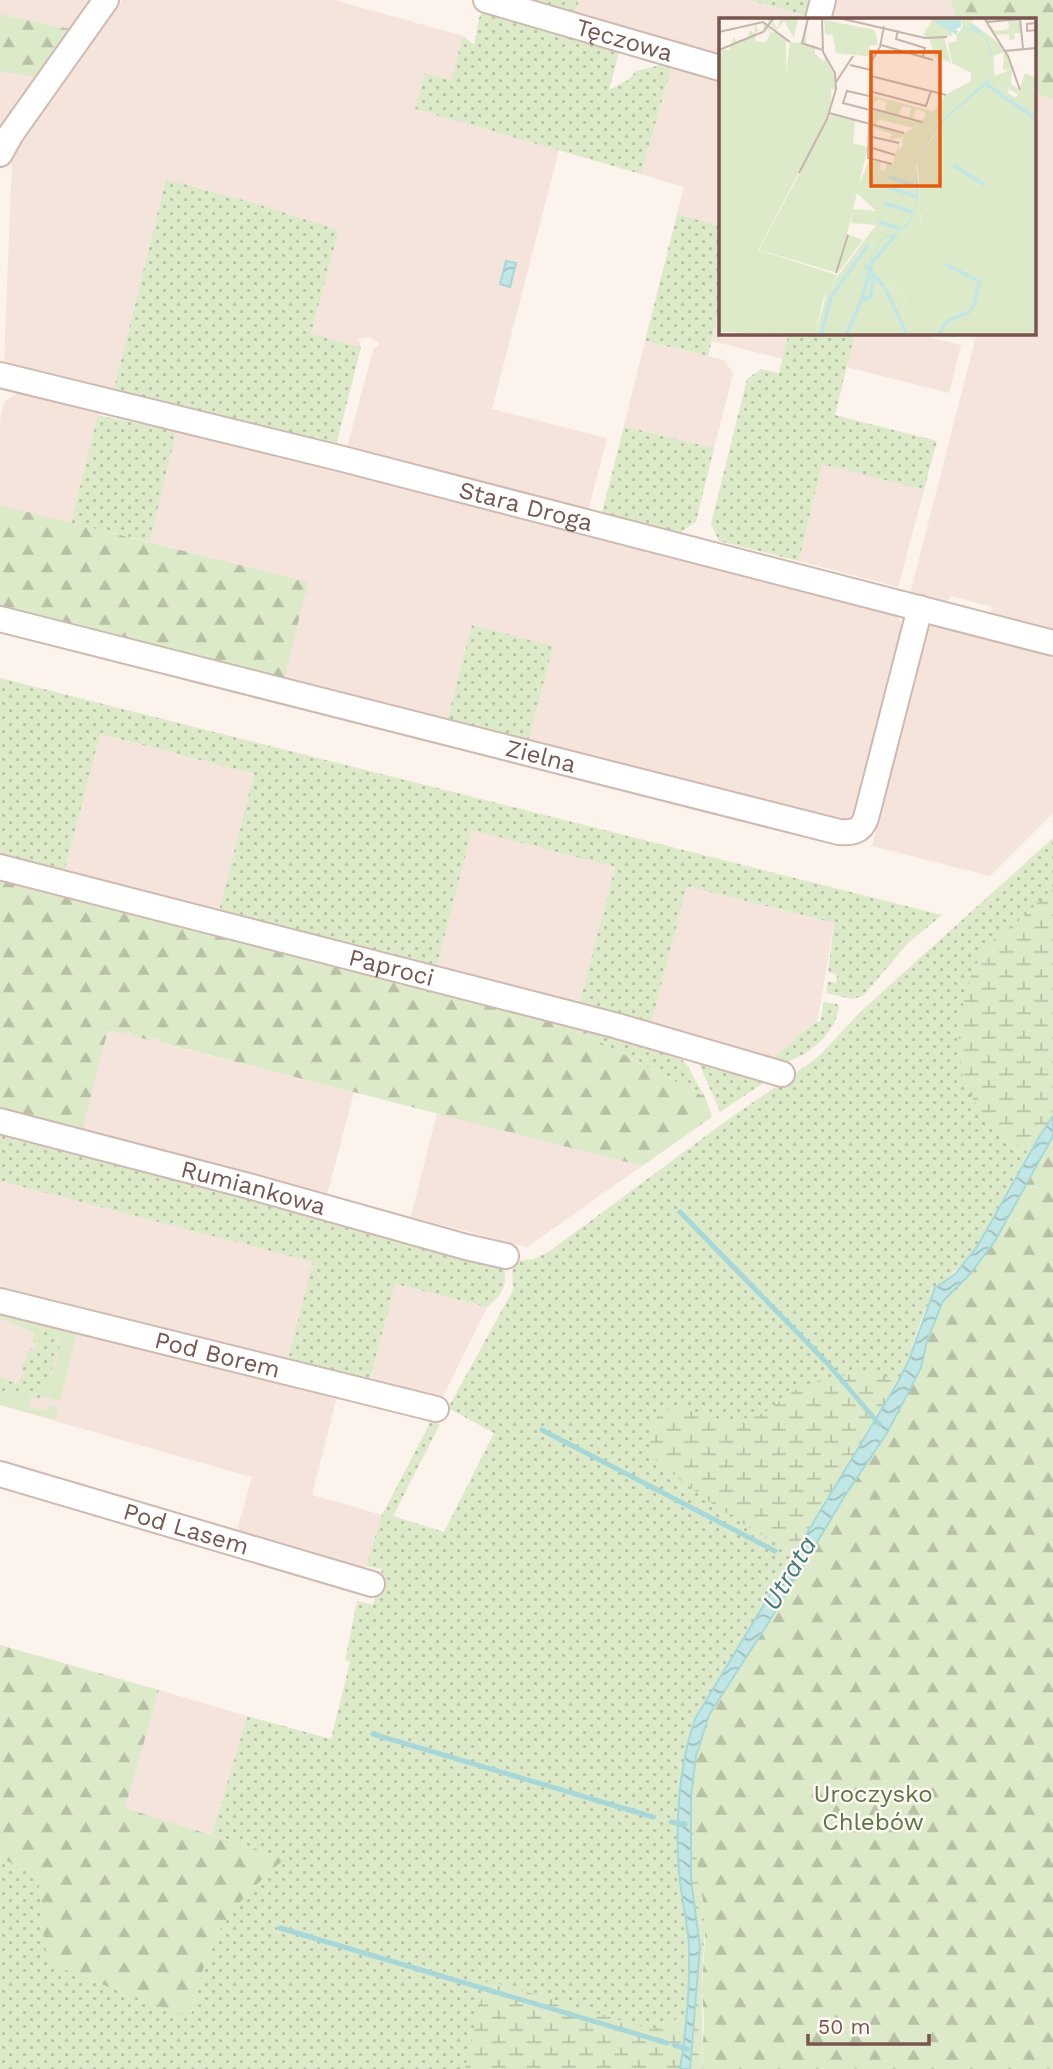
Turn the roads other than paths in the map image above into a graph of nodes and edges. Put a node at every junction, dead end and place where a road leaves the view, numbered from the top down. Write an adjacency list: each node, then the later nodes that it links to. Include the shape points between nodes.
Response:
1 (106, 0): 6 (street)
2 (486, 0): 5 (street, Tęczowa)
3 (823, 0): 4 (street)
4 (818, 18)
5 (719, 68)
6 (0, 154)
7 (0, 375): 8 (street, Stara Droga)
8 (920, 608): 9 (street, Zielna, via 866,818 850,833); 10 (street, Stara Droga)
9 (0, 619)
10 (1053, 643)
11 (0, 867): 12 (street, Paproci, via 614,1025)
12 (782, 1074)
13 (0, 1121): 14 (street, Rumiankowa)
14 (506, 1256)
15 (0, 1301): 16 (street, Pod Borem)
16 (436, 1409)
17 (0, 1475): 18 (street, Pod Lasem)
18 (372, 1584)

